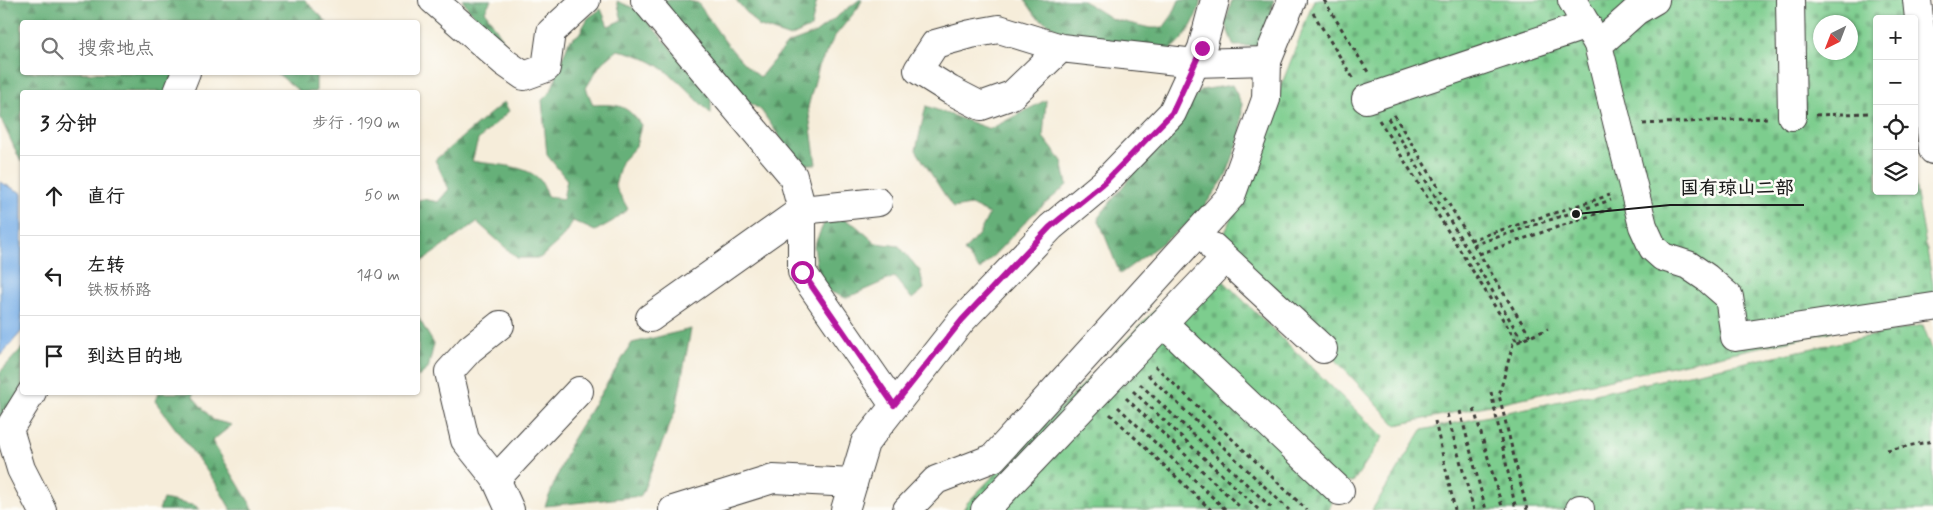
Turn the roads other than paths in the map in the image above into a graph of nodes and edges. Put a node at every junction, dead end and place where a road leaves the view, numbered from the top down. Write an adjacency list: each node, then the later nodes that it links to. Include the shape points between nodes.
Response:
1 (433, 0): 2 (street, via 524,76 546,68 551,32)
2 (586, 0)
3 (645, 0): 21 (street, via 793,176)
4 (1215, 0): 13 (street, via 1202,48)
5 (1572, 0): 10 (street)
6 (1655, 0): 10 (street)
7 (1790, 0): 17 (street)
8 (1917, 0): 18 (street)
9 (1301, 4): 12 (street)
10 (1592, 35): 16 (street); 23 (street, via 1643,226 1653,248 1663,257 1688,265 1729,298 1735,337)
11 (1061, 48): 13 (street)
12 (1267, 61): 13 (street); 19 (street, via 1266,99)
13 (1194, 63): 30 (street, via 1172,113 1104,183 1050,227 962,320)
14 (185, 75): 15 (street)
15 (179, 90)
16 (1374, 97)
17 (1792, 116)
18 (1933, 150)
19 (1231, 196): 22 (street, via 1213,248); 38 (street, via 994,458 936,480)
20 (878, 202): 21 (street)
21 (802, 210): 24 (street); 30 (street, via 802,272)
22 (1224, 259): 25 (street); 27 (street)
23 (1933, 307)
24 (650, 318)
25 (1163, 323): 33 (street); 39 (street)
26 (500, 325): 31 (street, via 470,349 449,372 465,440)
27 (1323, 348)
28 (579, 391): 31 (street)
29 (30, 395): 34 (street, via 8,429 21,469)
30 (894, 405): 32 (street, via 864,443)
31 (496, 479): 35 (street)
32 (853, 483): 36 (street, via 773,480); 37 (street)
33 (1340, 491)
34 (42, 510)
35 (510, 510)
36 (673, 510)
37 (845, 510)
38 (907, 510)
39 (985, 510)

